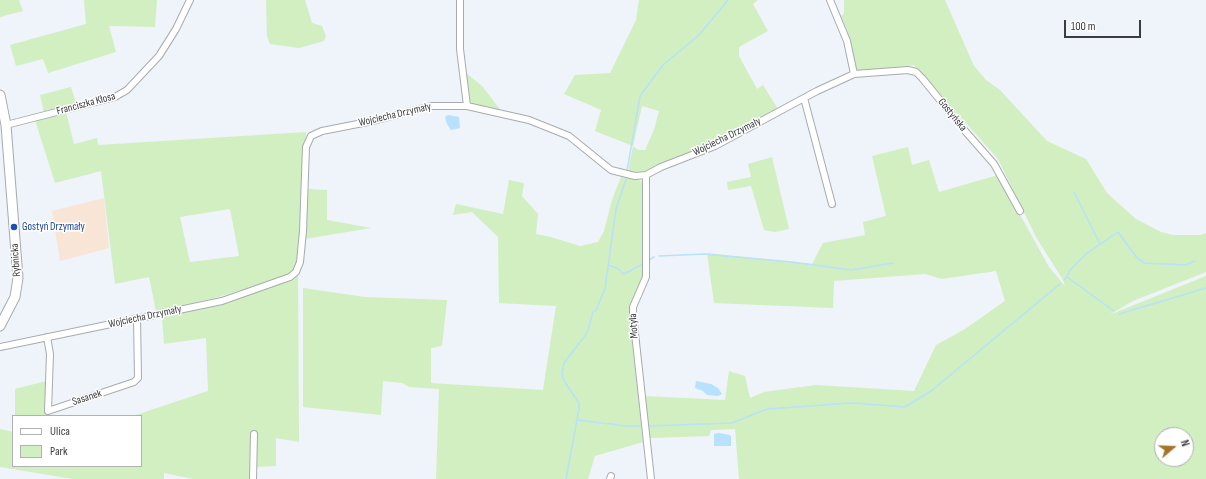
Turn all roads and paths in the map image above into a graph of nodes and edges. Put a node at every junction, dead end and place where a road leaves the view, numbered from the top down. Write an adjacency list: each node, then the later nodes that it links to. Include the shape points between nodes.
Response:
1 (190, 0): 8 (street, Franciszka Kłosa, via 176,30 159,56 127,90 115,97)
2 (460, 0): 7 (street, via 460,49)
3 (830, 0): 4 (street, via 848,41)
4 (854, 74): 6 (street, Wojciecha Drzymały); 11 (street, Gostyńska, via 908,70 916,72 994,164)
5 (0, 95): 8 (street, Rybnicka)
6 (804, 98): 9 (street, Wojciecha Drzymały, via 721,143); 10 (street)
7 (467, 106): 9 (street, Wojciecha Drzymały, via 556,129 569,136 611,170 635,176); 12 (street, Wojciecha Drzymały, via 431,106 311,136 306,147 303,231 300,262 296,272 290,277 222,301)
8 (6, 125): 13 (street, Rybnicka, via 18,283 15,297)
9 (646, 175): 18 (street, Motyla, via 646,277 633,308 633,315)
10 (832, 204)
11 (1020, 211)
12 (137, 318): 14 (street, Wojciecha Drzymały); 14 (street, Sasanek, via 138,378 134,382 48,411 50,361)
13 (0, 326)
14 (47, 337): 15 (street, Wojciecha Drzymały)
15 (0, 347)
16 (254, 434): 17 (street)
17 (253, 479)
18 (651, 479)

